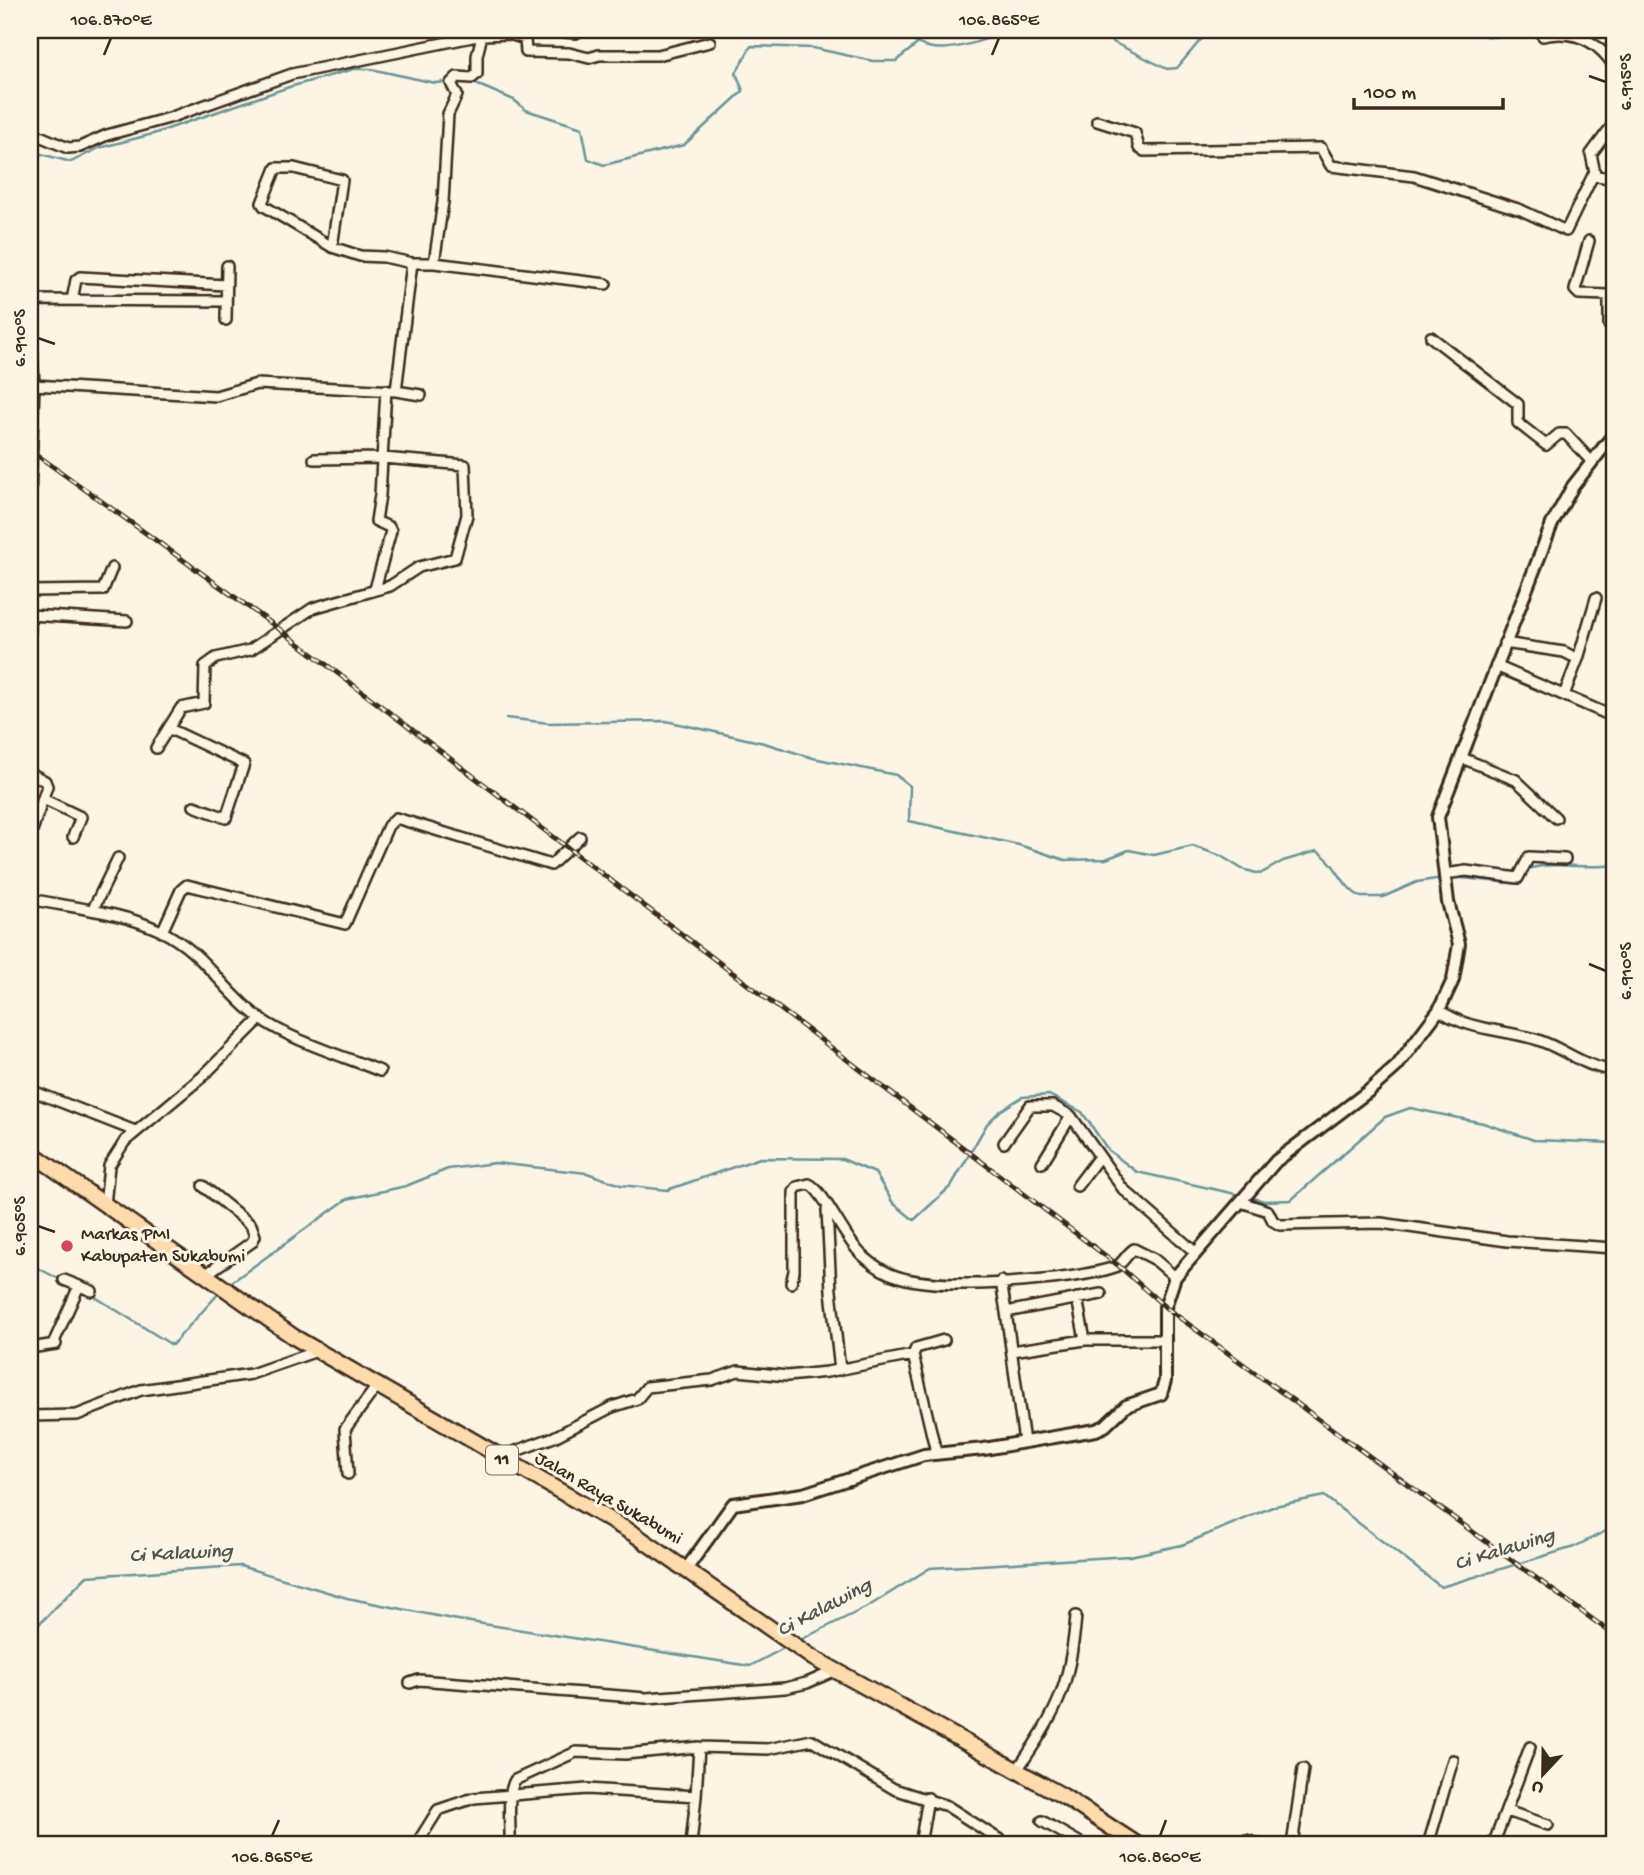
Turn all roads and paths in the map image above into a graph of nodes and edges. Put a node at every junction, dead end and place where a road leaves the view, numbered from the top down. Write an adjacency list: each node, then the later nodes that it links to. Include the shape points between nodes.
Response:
1 (542, 30): 2 (street)
2 (579, 30)
3 (1538, 30): 7 (street, via 1543,36 1568,33 1583,37 1604,51)
4 (482, 35): 5 (street); 10 (street, via 292,74 80,147 68,148); 16 (street, via 477,74 457,77 451,83 457,94 448,114 443,202)
5 (527, 35): 6 (street, via 526,52 589,58 674,52)
6 (710, 42)
7 (1614, 66)
8 (1097, 121): 11 (street, via 1135,133 1144,151 1321,148 1331,166 1414,176 1521,210 1566,231)
9 (1614, 123): 11 (street, via 1591,154)
10 (30, 132)
11 (1595, 173): 12 (street)
12 (1614, 179)
13 (1589, 241): 25 (street, via 1575,290 1609,295 1609,325)
14 (331, 247): 14 (street, via 263,204 276,168 342,180); 15 (street)
15 (412, 263): 16 (street); 29 (street)
16 (433, 263): 18 (street)
17 (227, 266): 19 (street)
18 (606, 284)
19 (226, 285): 21 (street, via 80,277); 22 (street)
20 (30, 300): 21 (street)
21 (72, 300): 22 (street)
22 (226, 301): 24 (street)
23 (30, 311): 27 (street)
24 (226, 320)
25 (1614, 331)
26 (1431, 337): 34 (street, via 1518,404 1518,424 1537,440 1546,445 1566,433)
27 (34, 385): 28 (street, via 216,396 257,384); 35 (street)
28 (386, 390): 29 (street); 32 (street)
29 (396, 391): 30 (street)
30 (421, 395)
31 (1614, 434): 34 (street)
32 (383, 458): 33 (street); 37 (street, via 376,521 391,531); 37 (street, via 464,465 467,515 452,561 419,567 390,586)
33 (314, 459)
34 (1591, 461): 43 (street, via 1560,506)
35 (30, 496)
36 (112, 568): 38 (street, via 103,590)
37 (375, 589): 48 (street, via 313,608 250,650 208,663 204,703 185,705)
38 (30, 591)
39 (1596, 598): 44 (street)
40 (30, 615): 41 (street); 42 (street)
41 (127, 621)
42 (30, 631)
43 (1504, 643): 44 (street, via 1563,652); 45 (street)
44 (1578, 659): 46 (street)
45 (1496, 666): 46 (street); 50 (street)
46 (1564, 695): 47 (street)
47 (1614, 717)
48 (170, 729): 49 (street); 53 (street, via 244,764 226,818)
49 (156, 748)
50 (1462, 758): 54 (street, via 1517,780); 60 (street, via 1438,821)
51 (30, 773): 52 (street, via 47,783)
52 (43, 799): 55 (street); 56 (street, via 81,817)
53 (194, 806)
54 (1556, 818)
55 (30, 837)
56 (74, 837)
57 (580, 837): 63 (street, via 551,865 396,818 388,826 345,924 187,884)
58 (118, 859): 62 (street)
59 (1565, 859): 60 (street, via 1529,857 1518,878 1466,871)
60 (1445, 877): 64 (street, via 1460,951)
61 (30, 899): 62 (street)
62 (93, 909): 63 (street)
63 (162, 932): 65 (street, via 212,968)
64 (1439, 1010): 66 (street, via 1459,1023 1539,1041 1583,1063); 77 (street, via 1388,1075 1276,1161)
65 (260, 1018): 67 (street); 70 (street, via 186,1091)
66 (1614, 1070)
67 (380, 1071)
68 (30, 1090): 70 (street)
69 (1071, 1116): 71 (street, via 1053,1106 1030,1106); 73 (street); 74 (street)
70 (135, 1131): 78 (street, via 110,1163)
71 (1004, 1143)
72 (30, 1152): 78 (highway, Jalan Raya Sukabumi / 11)
73 (1098, 1158): 76 (street); 81 (street, via 1131,1198)
74 (1042, 1163)
75 (203, 1186): 82 (street, via 251,1225 255,1236)
76 (1077, 1186)
77 (1241, 1202): 80 (street, via 1268,1210 1280,1225 1381,1223 1473,1237); 81 (street)
78 (105, 1205): 82 (highway, Jalan Raya Sukabumi / 11)
79 (827, 1209): 85 (street, via 855,1248 888,1273 936,1283); 86 (street, via 814,1186 795,1189); 99 (street)
80 (1614, 1248)
81 (1196, 1253): 83 (street)
82 (208, 1277): 96 (highway, Jalan Raya Sukabumi / 11)
83 (1175, 1277): 85 (street, via 1134,1249 1119,1266 1065,1278); 94 (street, via 1165,1307)
84 (64, 1280): 87 (street)
85 (1001, 1281): 91 (street)
86 (791, 1283)
87 (79, 1286): 88 (street); 95 (street, via 54,1344)
88 (92, 1291)
89 (1101, 1294): 90 (street)
90 (1077, 1298): 91 (street); 92 (street)
91 (1006, 1312): 97 (street)
92 (1085, 1339): 94 (street); 97 (street)
93 (944, 1340): 98 (street, via 916,1348)
94 (1164, 1340): 102 (street, via 1165,1381 1158,1397 1126,1406 1102,1428)
95 (30, 1349)
96 (317, 1351): 100 (highway, Jalan Raya Sukabumi / 11); 101 (street, via 251,1374 141,1390 77,1415)
97 (1012, 1351): 102 (street)
98 (913, 1355): 99 (street); 103 (street)
99 (840, 1370): 104 (street, via 787,1376 738,1371 712,1380 647,1387 637,1399)
100 (377, 1385): 104 (highway, Jalan Raya Sukabumi / 11); 105 (street, via 345,1429)
101 (30, 1416)
102 (1024, 1443): 103 (street)
103 (936, 1452): 106 (street, via 803,1494 733,1504)
104 (498, 1458): 106 (highway, Jalan Raya Sukabumi / 11)
105 (348, 1474)
106 (687, 1568): 108 (highway, Jalan Raya Sukabumi / 11)
107 (1076, 1616): 114 (street, via 1065,1690)
108 (834, 1671): 109 (street, via 785,1688 646,1698 419,1680); 114 (highway, Jalan Raya Sukabumi / 11)
109 (411, 1683)
110 (698, 1747): 115 (street, via 569,1754 521,1775); 116 (street); 117 (street, via 768,1749 818,1741 894,1789)
111 (1530, 1747): 118 (street)
112 (1453, 1760): 131 (street)
113 (1303, 1769): 130 (street)
114 (1017, 1770): 128 (highway, Jalan Raya Sukabumi / 11)
115 (509, 1795): 116 (street, via 587,1789); 122 (street, via 474,1798 438,1810); 123 (street)
116 (696, 1796): 124 (street)
117 (928, 1798): 125 (street); 126 (street)
118 (1507, 1811): 120 (street); 132 (street)
119 (1042, 1821): 127 (street)
120 (1548, 1825)
121 (1246, 1840): 129 (street)
122 (416, 1845)
123 (510, 1845)
124 (691, 1845)
125 (920, 1845)
126 (1009, 1845)
127 (1084, 1845)
128 (1138, 1845)
129 (1262, 1845)
130 (1292, 1845)
131 (1428, 1845)
132 (1493, 1845)

